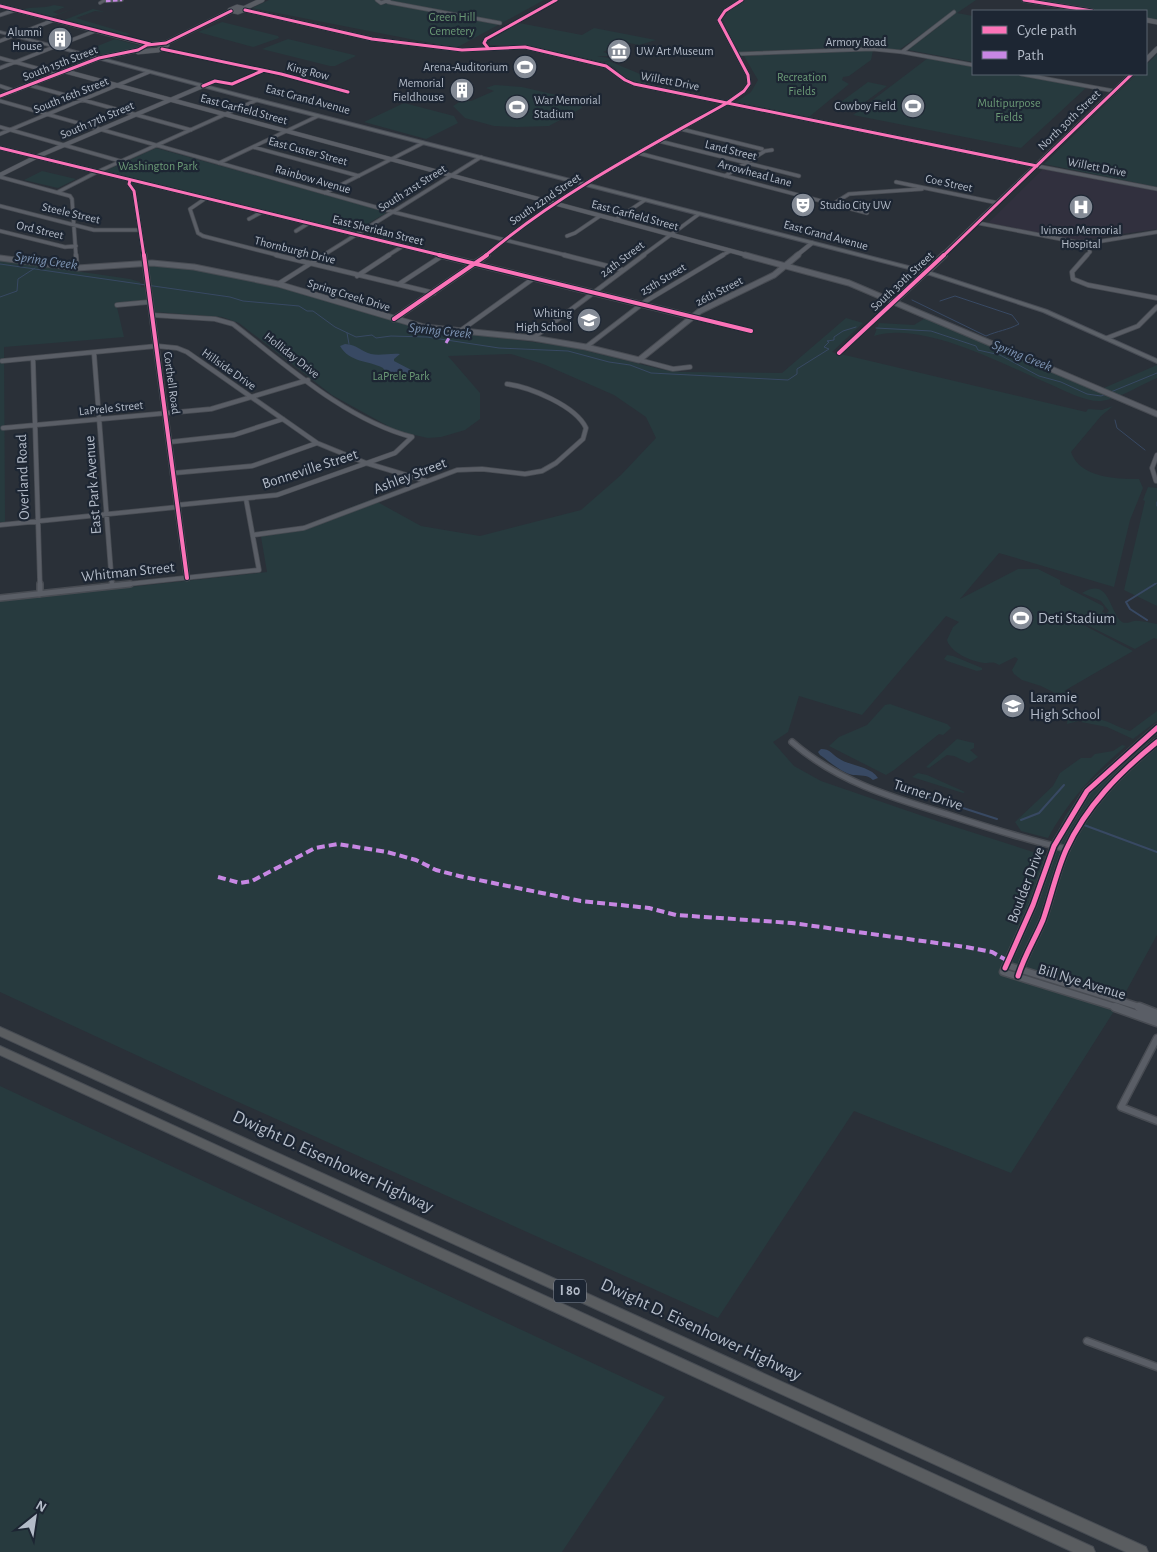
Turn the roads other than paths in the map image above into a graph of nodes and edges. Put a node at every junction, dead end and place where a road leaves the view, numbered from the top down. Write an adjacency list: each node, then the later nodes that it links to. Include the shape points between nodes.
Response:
1 (105, 0): 2 (street); 10 (street)
2 (122, 0)
3 (257, 0): 12 (main road)
4 (262, 0): 12 (main road)
5 (377, 0): 9 (street)
6 (556, 0): 31 (street, via 486,39 484,43)
7 (742, 0): 36 (street, via 725,11 719,20)
8 (1024, 0): 14 (main road)
9 (388, 1): 20 (street)
10 (100, 3)
11 (0, 6): 13 (street)
12 (244, 8): 15 (main road, via 232,8); 16 (main road); 31 (street, Willett Drive, via 372,39 462,50)
13 (15, 10): 18 (street); 19 (street)
14 (1086, 10)
15 (230, 11): 16 (main road); 23 (main road)
16 (236, 12): 23 (main road)
17 (954, 12): 35 (street)
18 (0, 15)
19 (54, 20): 21 (street); 24 (street)
20 (500, 23)
21 (95, 31): 26 (street); 29 (street)
22 (0, 32): 24 (main road, East Grand Avenue)
23 (191, 32): 28 (main road); 30 (main road, South 15th Street)
24 (14, 36): 25 (street); 29 (main road, East Grand Avenue)
25 (0, 41)
26 (135, 42): 27 (street); 32 (street)
27 (151, 44): 28 (main road, South 15th Street); 32 (main road, South 15th Street)
28 (157, 45): 30 (main road, South 15th Street)
29 (55, 46): 38 (main road, East Grand Avenue); 40 (street)
30 (162, 48): 32 (main road, South 15th Street); 55 (street, King Row)
31 (488, 48): 61 (street, Willett Drive, via 517,47 545,51 610,67 622,80 634,84)
32 (145, 49): 34 (main road, South 15th Street)
33 (1157, 49): 39 (main road)
34 (128, 52): 38 (main road, South 15th Street); 42 (main road, via 119,60)
35 (902, 52): 36 (street, Armory Road, via 862,48); 41 (street, Armory Road)
36 (737, 54): 61 (street, South 22nd Street, via 749,84)
37 (0, 58): 40 (street)
38 (98, 58): 42 (main road, East Grand Avenue); 44 (main road, South 15th Street)
39 (1147, 59)
40 (15, 62): 43 (street); 46 (street)
41 (972, 65)
42 (128, 66): 45 (main road, East Grand Avenue); 83 (main road, East Grand Avenue)
43 (0, 68)
44 (64, 72): 46 (main road, South 15th Street); 51 (street, East Garfield Street)
45 (149, 72): 51 (street, South 16th Street); 52 (main road, East Grand Avenue)
46 (58, 74): 49 (main road, South 15th Street)
47 (1026, 75): 54 (street)
48 (1131, 75): 54 (main road, North 30th Street)
49 (29, 85): 53 (main road, South 15th Street); 57 (street)
50 (0, 86): 53 (street)
51 (116, 86): 57 (street, South 16th Street); 58 (street, East Garfield Street)
52 (203, 86): 58 (street, South 17th Street); 59 (main road, East Grand Avenue)
53 (15, 91): 56 (main road, South 15th Street)
54 (1114, 91): 88 (main road, North 30th Street)
55 (348, 92)
56 (0, 96)
57 (82, 100): 62 (street, South 16th Street); 63 (street)
58 (170, 100): 63 (street, South 17th Street); 64 (street, East Garfield Street)
59 (257, 100): 64 (street); 65 (main road, East Grand Avenue)
60 (0, 101): 62 (street, Rainbow Avenue)
61 (727, 103): 67 (street, South 22nd Street); 88 (street, Willett Drive)
62 (46, 114): 68 (street, South 16th Street); 69 (street, Rainbow Avenue)
63 (136, 114): 69 (street, South 17th Street); 70 (street)
64 (225, 115): 70 (street); 71 (street, East Garfield Street)
65 (318, 116): 71 (street); 74 (main road, East Grand Avenue)
66 (0, 126): 68 (street)
67 (681, 129): 73 (street, South 22nd Street); 79 (street)
68 (10, 130): 72 (street, South 16th Street); 75 (street)
69 (101, 130): 75 (street, South 17th Street); 76 (street, Rainbow Avenue)
70 (192, 130): 76 (street)
71 (286, 131): 77 (street); 84 (street, East Garfield Street)
72 (0, 134)
73 (659, 141): 81 (street, South 22nd Street); 87 (street, Land Street)
74 (422, 143): 83 (main road, East Grand Avenue); 84 (street)
75 (65, 145): 82 (street, South 17th Street); 85 (street)
76 (156, 145): 85 (street); 86 (street, Rainbow Avenue)
77 (253, 147): 86 (street); 91 (street, East Custer Street)
78 (0, 148): 82 (street, East Sheridan Street)
79 (762, 148)
80 (772, 150): 87 (street)
81 (638, 153): 93 (street, Arrowhead Lane); 98 (street, South 22nd Street)
82 (36, 157): 89 (street, East Sheridan Street); 90 (street, South 17th Street)
83 (481, 157): 92 (street, South 21st Street); 98 (main road, East Grand Avenue)
84 (391, 159): 91 (street); 92 (street, East Garfield Street)
85 (121, 161): 89 (street)
86 (218, 163): 103 (street, Rainbow Avenue)
87 (746, 163): 93 (street); 94 (street, Land Street)
88 (1037, 166): 100 (street, Willett Drive); 106 (main road, North 30th Street)
89 (97, 172): 95 (street, East Sheridan Street); 101 (street)
90 (0, 176): 101 (street)
91 (359, 176): 103 (street)
92 (451, 176): 107 (street, East Garfield Street); 111 (street, South 21st Street)
93 (725, 176): 108 (street, Arrowhead Lane)
94 (799, 176)
95 (130, 180): 97 (street, East Sheridan Street); 102 (street, Corthell Road, via 130,188)
96 (896, 182): 99 (street, Coe Street)
97 (143, 183): 102 (street); 104 (street, East Sheridan Street)
98 (583, 184): 105 (main road, East Grand Avenue); 107 (street, South 22nd Street)
99 (928, 189): 106 (street, Coe Street); 108 (street, via 852,194)
100 (1157, 189)
101 (58, 192): 119 (street, via 72,199)
102 (134, 192): 120 (street, Corthell Road)
103 (325, 193): 111 (street, Rainbow Avenue)
104 (206, 198): 110 (street, East Sheridan Street); 136 (street, Thornburgh Drive, via 190,209 199,234)
105 (645, 200): 113 (main road, East Grand Avenue); 116 (street)
106 (998, 203): 118 (main road, North 30th Street)
107 (554, 204): 114 (street, East Garfield Street); 127 (street, South 22nd Street)
108 (833, 204): 112 (street, Arrowhead Lane)
109 (0, 206): 119 (street, Steele Street)
110 (262, 212): 115 (street); 117 (street, East Sheridan Street)
111 (393, 212): 124 (street, South 21st Street); 127 (street, Rainbow Avenue)
112 (867, 213)
113 (699, 214): 125 (street, 24th Street); 129 (main road, East Grand Avenue)
114 (600, 216): 116 (street, East Garfield Street); 126 (street)
115 (250, 219)
116 (615, 220): 125 (street, East Garfield Street)
117 (309, 223): 122 (street, East Sheridan Street); 124 (street, East Sheridan Street)
118 (978, 223): 128 (street, via 1058,240); 141 (main road, South 30th Street)
119 (74, 225): 120 (street, Steele Street, via 94,230); 130 (street)
120 (139, 230): 135 (street, Corthell Road)
121 (0, 231): 130 (street, Ord Street, via 65,247)
122 (296, 232)
123 (1157, 232): 128 (street)
124 (357, 235): 131 (street, East Sheridan Street); 136 (street, South 21st Street)
125 (670, 235): 132 (street, East Garfield Street); 140 (street, 24th Street)
126 (567, 236)
127 (503, 241): 137 (street, South 22nd Street); 140 (street, Rainbow Avenue)
128 (1087, 242): 148 (street, via 1090,252 1072,272 1073,279 1088,285)
129 (812, 243): 138 (street, 26th Street); 141 (main road, East Grand Avenue)
130 (76, 246): 139 (street)
131 (403, 246): 133 (street, East Sheridan Street); 142 (street)
132 (730, 251): 138 (street, East Garfield Street); 151 (street, 25th Street)
133 (442, 256): 137 (street, East Sheridan Street); 145 (street)
134 (0, 258): 139 (street, Spring Creek Drive)
135 (144, 264): 139 (street, Spring Creek Drive); 144 (street, Spring Creek Drive, via 194,267); 150 (street, Corthell Road)
136 (310, 264): 142 (street, Thornburgh Drive); 144 (street, South 21st Street)
137 (476, 264): 143 (street, East Sheridan Street); 146 (street, South 22nd Street)
138 (786, 266): 149 (street, East Garfield Street, via 849,283); 155 (street, 26th Street)
139 (77, 268)
140 (623, 270): 147 (street, 24th Street)
141 (926, 272): 149 (street, South 30th Street); 160 (main road, East Grand Avenue, via 1026,304)
142 (357, 276): 145 (street, Thornburgh Drive)
143 (534, 278): 147 (street, East Sheridan Street); 157 (street)
144 (278, 284): 156 (street, Spring Creek Drive)
145 (399, 284): 146 (street, Thornburgh Drive)
146 (434, 292): 156 (street, South 22nd Street)
147 (594, 292): 151 (street, East Sheridan Street); 159 (street, 24th Street)
148 (1157, 298)
149 (895, 301): 164 (street, South 30th Street); 174 (street, East Garfield Street)
150 (149, 302): 152 (street); 154 (street, Corthell Road)
151 (641, 304): 155 (street, East Sheridan Street); 162 (street, 25th Street)
152 (117, 305)
153 (1157, 307): 160 (street, via 1142,323)
154 (152, 315): 161 (street, Corthell Road); 170 (street, Holliday Drive, via 215,319 233,324)
155 (693, 316): 158 (street, East Sheridan Street); 166 (street, 26th Street)
156 (394, 319): 157 (street, Spring Creek Drive, via 424,327)
157 (460, 331): 159 (street, Spring Creek Drive)
158 (751, 331)
159 (532, 338): 162 (street, Spring Creek Drive)
160 (1107, 338): 168 (main road, East Grand Avenue)
161 (157, 346): 163 (street, Hillside Drive); 172 (street, Hillside Drive, via 183,350); 173 (street, Corthell Road)
162 (586, 347): 166 (street, Spring Creek Drive)
163 (94, 353): 165 (street, Hillside Drive); 176 (street, East Park Avenue)
164 (838, 353)
165 (33, 358): 167 (street, Hillside Drive); 177 (street, Overland Road)
166 (639, 360): 169 (street, Spring Creek Drive, via 673,369)
167 (2, 361)
168 (1157, 361)
169 (690, 367)
170 (308, 380): 172 (street, LaPrele Street); 179 (street, Holliday Drive, via 335,401 374,423)
171 (507, 384): 185 (street, Ashley Street, via 520,386 578,416 586,428 583,439 542,471 525,474 469,469)
172 (250, 396): 173 (street, LaPrele Street, via 211,409); 175 (street, Hillside Drive)
173 (166, 413): 176 (street, LaPrele Street); 180 (street, Corthell Road)
174 (1157, 414)
175 (283, 419): 180 (street, via 234,435); 181 (street, Hillside Drive)
176 (99, 420): 177 (street, LaPrele Street); 189 (street, East Park Avenue)
177 (34, 426): 178 (street, LaPrele Street); 190 (street, Overland Road)
178 (3, 428)
179 (412, 437): 183 (street, Bonneville Street, via 395,454)
180 (170, 442): 184 (street, Corthell Road)
181 (316, 443): 183 (street, Hillside Drive); 184 (street, via 252,466)
182 (1157, 455): 186 (street, via 1152,464)
183 (366, 463): 185 (street, Hillside Drive); 187 (street, Bonneville Street, via 277,495)
184 (174, 473): 188 (street, Corthell Road)
185 (426, 481): 192 (street, Ashley Street, via 304,528)
186 (1156, 481)
187 (246, 499): 188 (street, Bonneville Street); 192 (street)
188 (178, 506): 189 (street, Bonneville Street); 193 (street, Corthell Road)
189 (107, 514): 190 (street, Bonneville Street); 194 (street, East Park Avenue)
190 (37, 521): 191 (street, Bonneville Street); 195 (street, Overland Road)
191 (0, 526)
192 (253, 535): 193 (street, Whitman Street, via 259,570)
193 (187, 578): 194 (street, Whitman Street)
194 (112, 586): 195 (street, Whitman Street)
195 (40, 594): 196 (street, Whitman Street)
196 (0, 598)
197 (1157, 728): 200 (street, Boulder Drive, via 1087,791)
198 (792, 742): 200 (street, Turner Drive, via 816,763 848,780 975,824)
199 (1157, 742): 201 (street, Boulder Drive, via 1112,782 1083,820)
200 (1054, 846): 201 (street, Turner Drive); 202 (street, Boulder Drive, via 1033,905)
201 (1067, 849): 203 (street, Boulder Drive, via 1042,923)
202 (1005, 967): 203 (street, Bill Nye Avenue, via 1003,972)
203 (1019, 973): 204 (street, Bill Nye Avenue, via 1116,998); 205 (street, Bill Nye Avenue)
204 (1157, 1014)
205 (1157, 1022)
206 (0, 1031): 213 (highway, Dwight D. Eisenhower Highway / I 80)
207 (1157, 1038): 209 (street, via 1121,1107)
208 (0, 1050): 212 (highway, I 80)
209 (1157, 1120)
210 (1087, 1341): 211 (street)
211 (1157, 1367)
212 (1088, 1552)
213 (1141, 1552)

